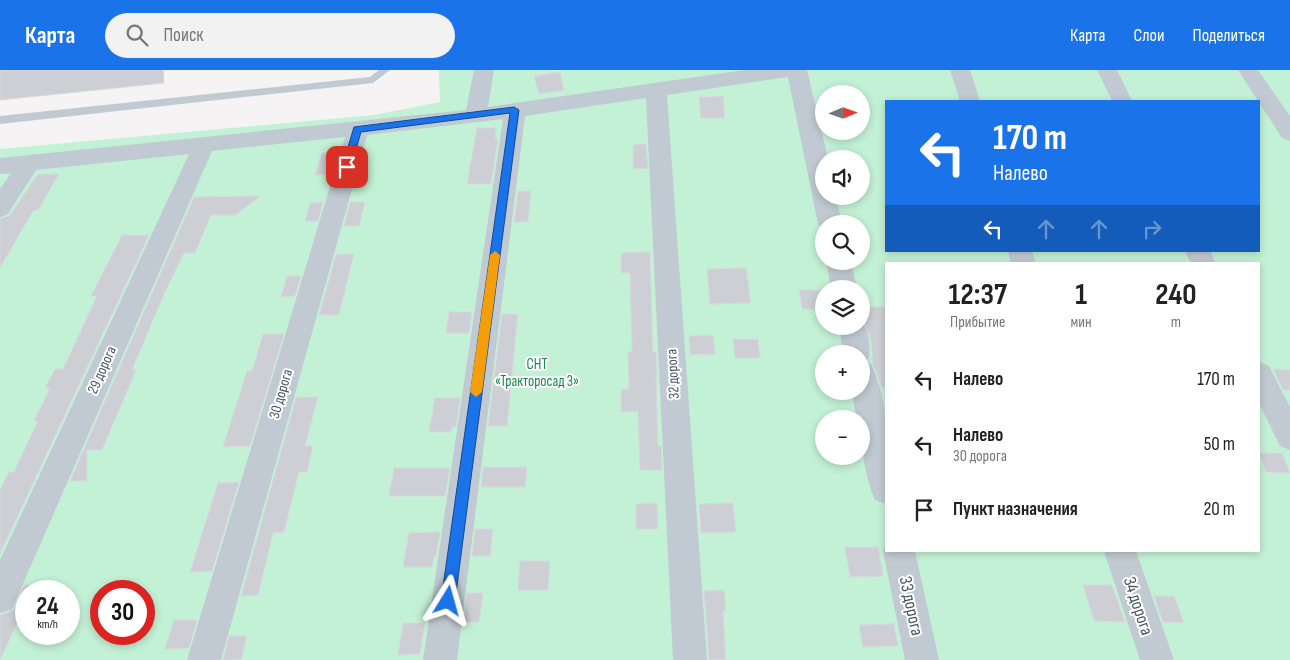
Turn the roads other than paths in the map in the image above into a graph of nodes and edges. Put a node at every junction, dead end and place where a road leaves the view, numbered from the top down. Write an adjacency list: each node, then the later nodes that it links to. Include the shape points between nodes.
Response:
1 (385, 70): 13 (lane, via 373,80)
2 (791, 70): 8 (street)
3 (797, 70): 17 (street)
4 (960, 70): 9 (street)
5 (1107, 70): 10 (street)
6 (1248, 70): 15 (street)
7 (483, 71): 12 (street)
8 (672, 81): 11 (street); 30 (street, 32 дорога)
9 (970, 100)
10 (1122, 100)
11 (514, 110): 12 (street); 29 (street)
12 (476, 116): 14 (street)
13 (0, 120)
14 (358, 129): 16 (street); 28 (street, 30 дорога)
15 (1290, 133)
16 (204, 143): 18 (street); 27 (street, 29 дорога)
17 (815, 153)
18 (30, 162): 19 (street); 20 (street)
19 (0, 166)
20 (0, 208)
21 (1260, 376): 23 (street)
22 (867, 400): 24 (street)
23 (1290, 437)
24 (885, 485)
25 (899, 552): 31 (street, 33 дорога)
26 (1120, 552): 32 (street, 34 дорога)
27 (0, 598)
28 (204, 660)
29 (440, 660)
30 (690, 660)
31 (922, 660)
32 (1157, 660)

